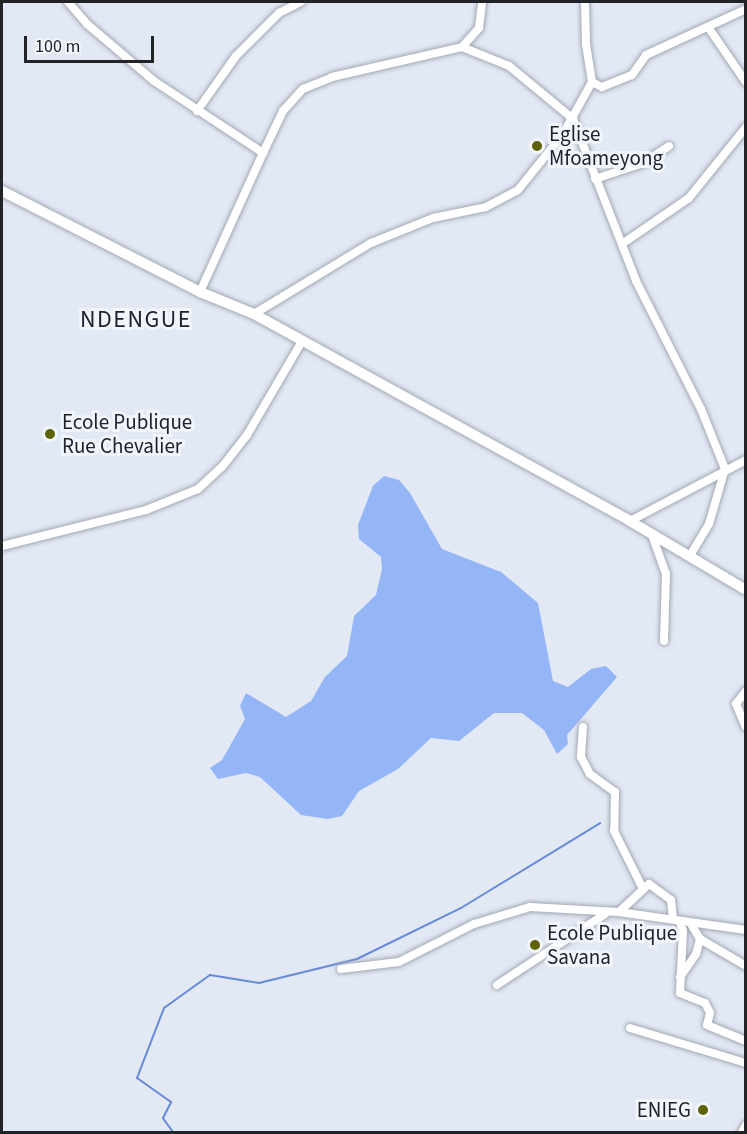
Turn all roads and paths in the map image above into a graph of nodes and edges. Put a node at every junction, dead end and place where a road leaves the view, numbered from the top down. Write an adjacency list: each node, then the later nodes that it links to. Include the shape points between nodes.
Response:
1 (68, 2): 10 (street, via 116,49)
2 (301, 2): 10 (street, via 279,13 236,56)
3 (482, 2): 7 (street, via 479,27)
4 (585, 2): 8 (street)
5 (746, 9): 6 (street)
6 (708, 27): 8 (street, via 646,55 632,75 602,87); 9 (street)
7 (462, 47): 11 (street, via 509,66); 14 (street, via 332,77 303,89 283,111)
8 (592, 82): 11 (street)
9 (746, 82)
10 (197, 111): 14 (street)
11 (573, 119): 15 (street); 19 (street, via 533,173 503,201 403,228 339,260)
12 (746, 128): 17 (street, via 689,198)
13 (669, 146): 15 (street, via 643,163)
14 (263, 153): 18 (street)
15 (595, 179): 17 (street)
16 (2, 191): 18 (main road)
17 (622, 244): 22 (street)
18 (200, 292): 19 (main road)
19 (254, 314): 20 (main road)
20 (301, 343): 23 (main road); 25 (street, via 247,435 198,489 146,510)
21 (746, 460): 22 (street)
22 (725, 469): 23 (street); 26 (street, via 709,524)
23 (630, 521): 24 (main road)
24 (651, 533): 26 (main road); 28 (street, via 666,574)
25 (2, 546)
26 (690, 556): 27 (main road)
27 (746, 590)
28 (664, 641)
29 (746, 691): 31 (street, via 736,704)
30 (583, 727): 32 (street, via 581,757 590,774 615,792 614,831)
31 (746, 727)
32 (642, 887): 33 (street, via 638,896); 35 (street, via 649,884 665,893)
33 (619, 912): 34 (street); 35 (street)
34 (605, 914): 40 (street, via 548,907 522,909 474,924 399,962); 42 (street)
35 (676, 920): 36 (street); 41 (street, via 683,931)
36 (691, 924): 37 (street); 38 (street)
37 (746, 930)
38 (700, 939): 39 (street); 41 (street, via 696,954)
39 (746, 966)
40 (341, 969)
41 (680, 977): 44 (street, via 680,993 705,1003 710,1013 708,1025)
42 (497, 985)
43 (630, 1028): 45 (street)
44 (746, 1041)
45 (746, 1063)
46 (746, 1125): 47 (street)
47 (742, 1132)

